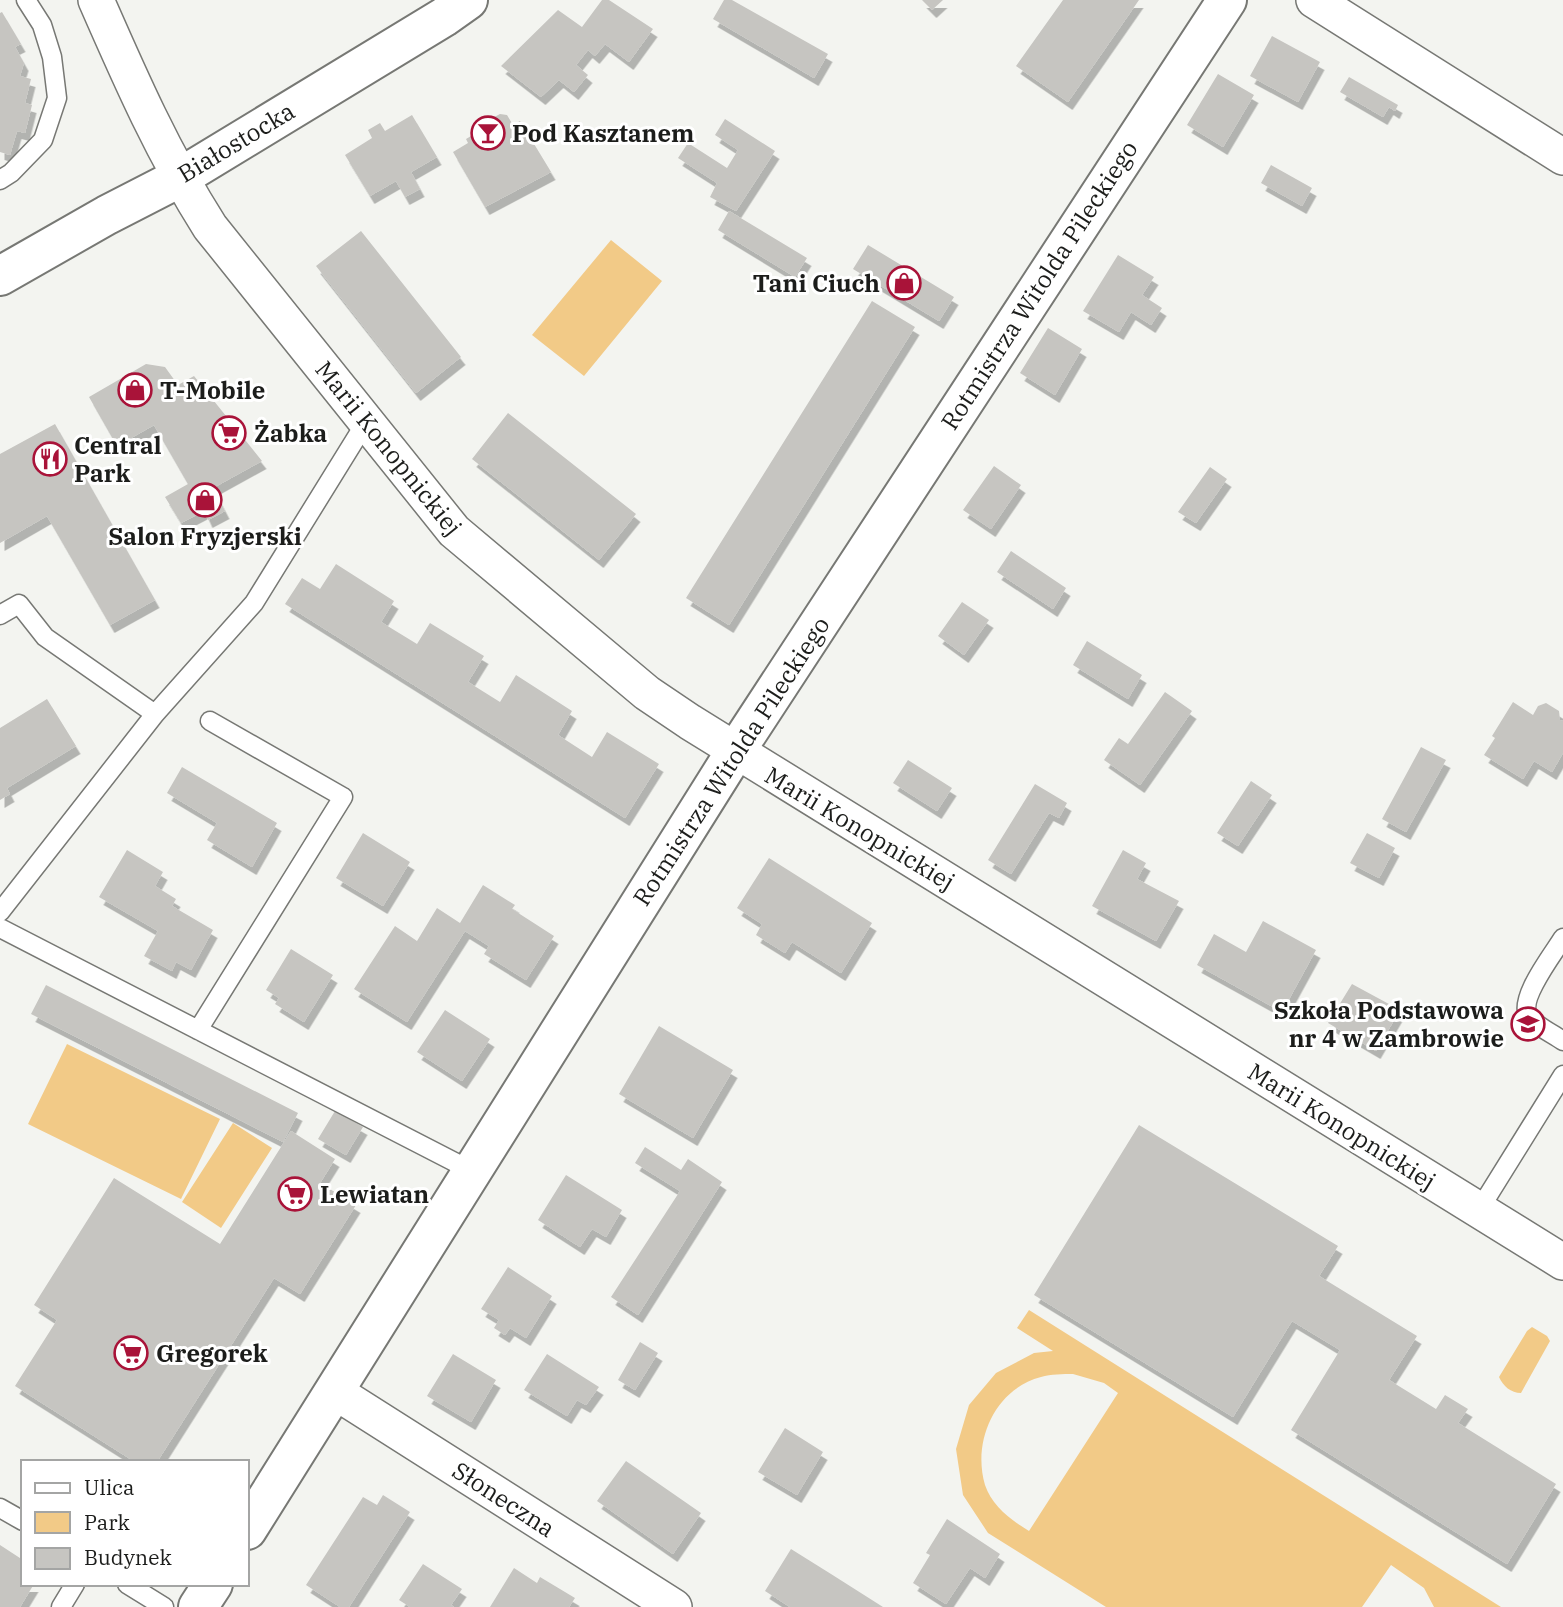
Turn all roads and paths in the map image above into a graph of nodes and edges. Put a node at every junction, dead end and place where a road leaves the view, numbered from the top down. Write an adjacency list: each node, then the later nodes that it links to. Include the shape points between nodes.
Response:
1 (26, 0): 8 (lane, via 48,47 57,98 43,140)
2 (96, 0): 7 (street, Marii Konopnickiej)
3 (468, 0): 7 (street, Białostocka)
4 (1227, 0): 14 (street, Rotmistrza Witolda Pileckiego)
5 (1314, 0): 6 (street)
6 (1563, 156)
7 (179, 178): 9 (street, Białostocka); 10 (street, Marii Konopnickiej, via 210,227)
8 (0, 180)
9 (0, 276)
10 (366, 422): 12 (lane, via 254,604); 14 (street, Marii Konopnickiej, via 454,531 647,693)
11 (0, 615): 12 (lane, via 19,604 45,637)
12 (155, 714): 15 (lane)
13 (210, 721): 18 (lane, via 343,797)
14 (735, 752): 21 (street, Rotmistrza Witolda Pileckiego); 22 (street, Marii Konopnickiej)
15 (0, 912)
16 (0, 928): 18 (lane)
17 (1563, 938): 19 (lane, via 1536,981 1526,1011 1529,1018)
18 (198, 1030): 21 (lane)
19 (1563, 1041)
20 (1563, 1075): 22 (lane)
21 (472, 1171): 24 (street, Rotmistrza Witolda Pileckiego)
22 (1479, 1210): 23 (street, Marii Konopnickiej)
23 (1563, 1262)
24 (334, 1391): 27 (street, Rotmistrza Witolda Pileckiego); 34 (street, Słoneczna)
25 (0, 1508): 26 (lane)
26 (21, 1520)
27 (248, 1528)
28 (74, 1586): 31 (lane)
29 (130, 1586): 32 (lane)
30 (212, 1586): 33 (street)
31 (61, 1607)
32 (164, 1607)
33 (198, 1607)
34 (674, 1607)

